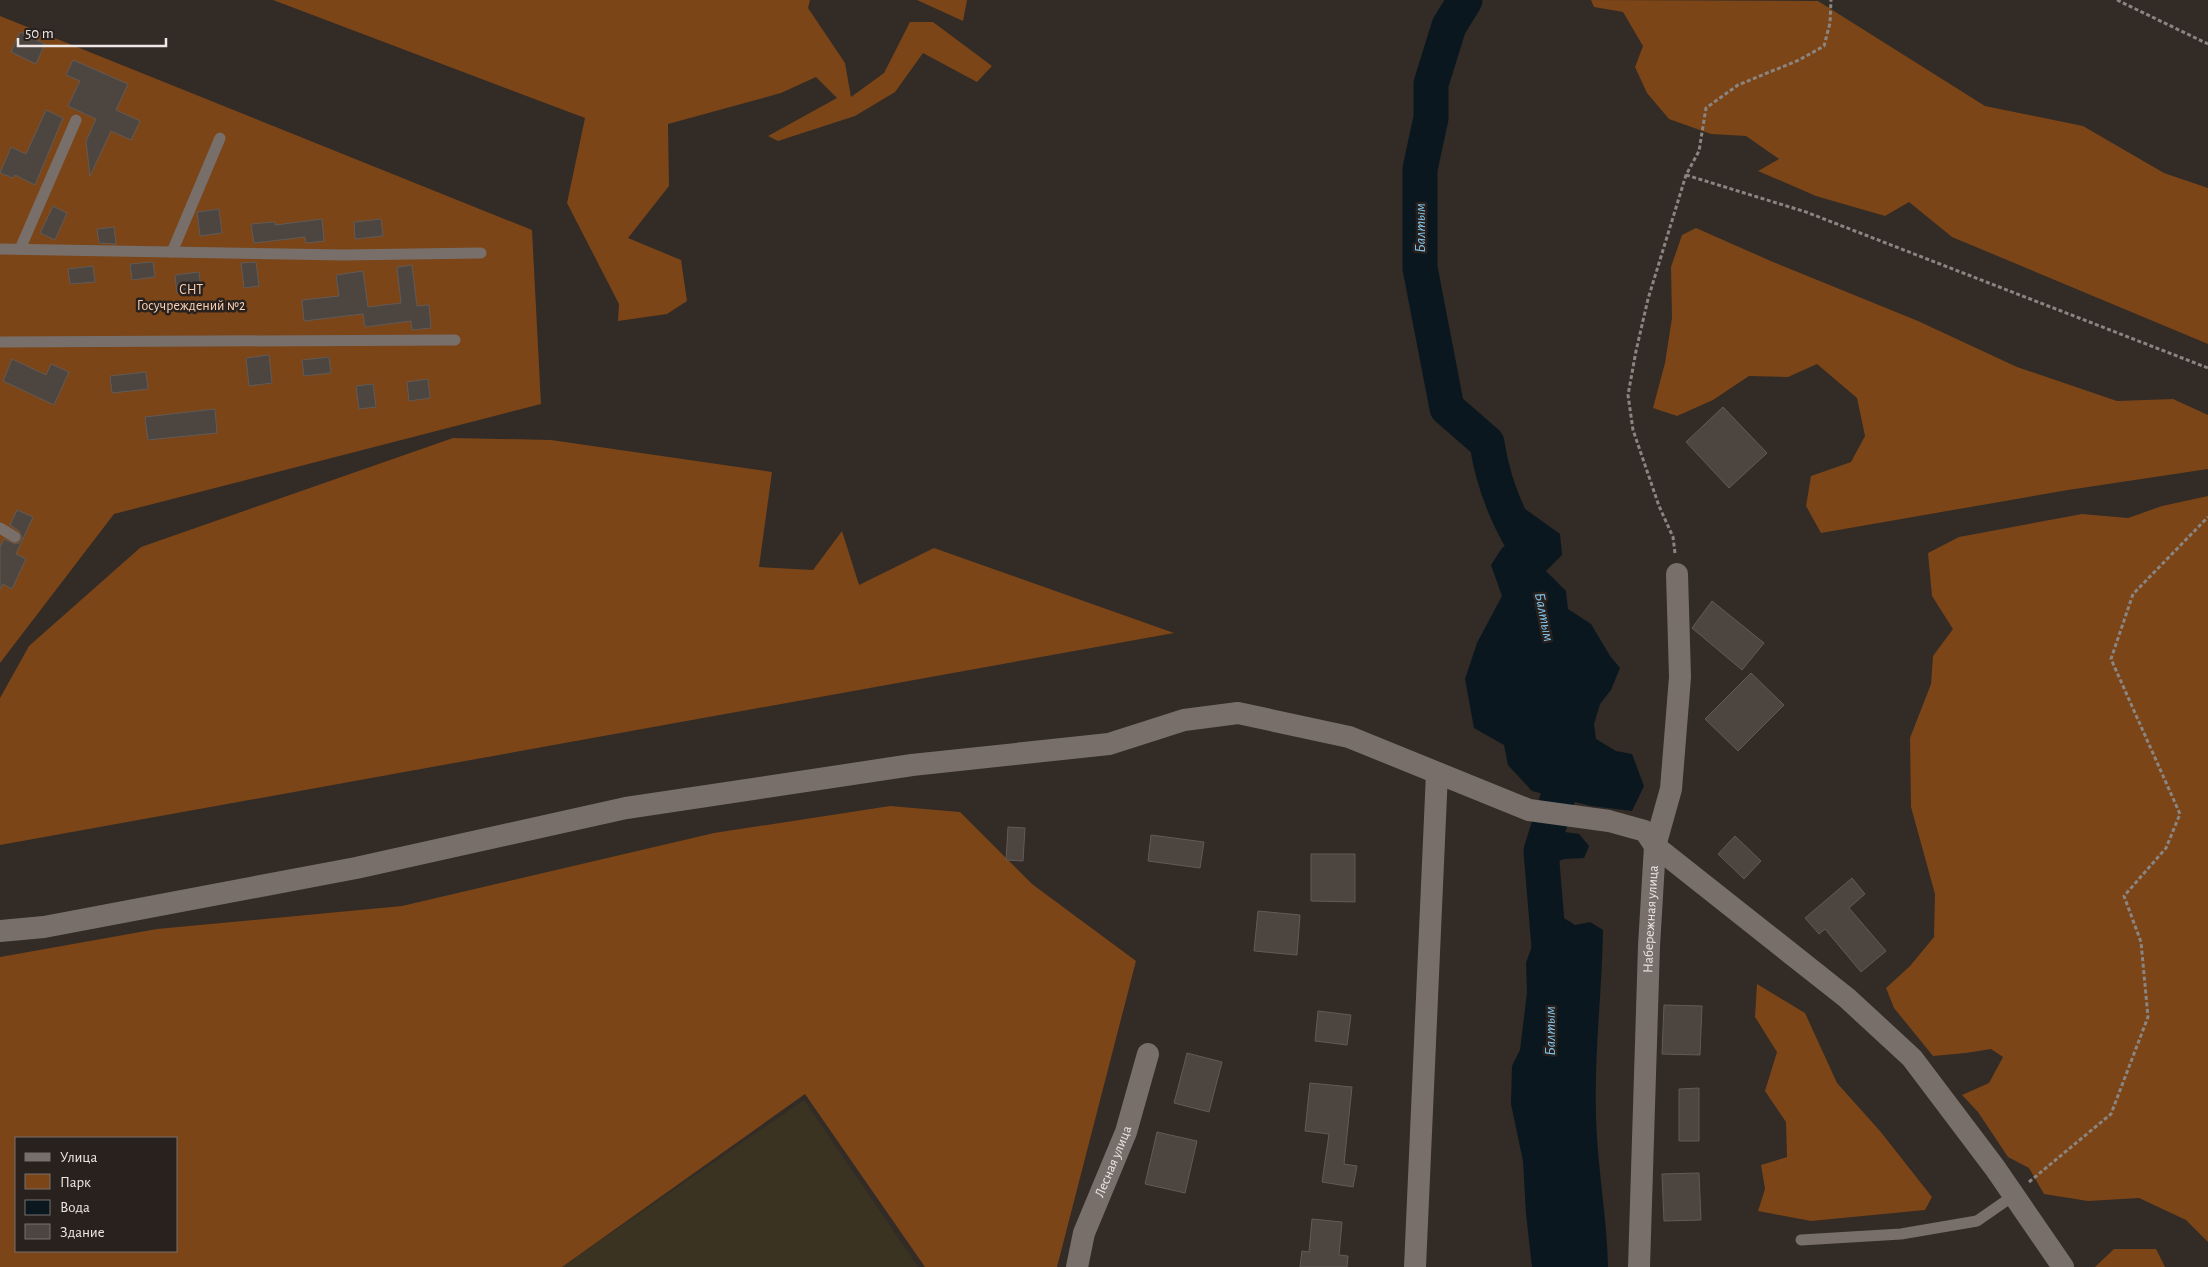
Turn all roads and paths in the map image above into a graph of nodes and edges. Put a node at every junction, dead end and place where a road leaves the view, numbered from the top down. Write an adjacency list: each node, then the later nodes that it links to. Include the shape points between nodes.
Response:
1 (1831, 0): 6 (path, via 1824,46 1738,85 1706,108 1699,151)
2 (2117, 0): 3 (path)
3 (2208, 44)
4 (76, 120): 8 (lane)
5 (220, 138): 9 (lane)
6 (1686, 175): 13 (path, via 1806,212); 17 (path, via 1648,299 1628,395 1633,430 1673,537)
7 (0, 249): 8 (lane)
8 (20, 249): 9 (lane)
9 (172, 252): 10 (lane)
10 (481, 253)
11 (455, 340): 12 (lane)
12 (0, 342)
13 (2208, 368)
14 (2208, 517): 22 (path, via 2133,594 2111,659 2180,814 2166,848 2124,896 2141,942 2148,1017 2111,1114)
15 (0, 528): 16 (lane)
16 (15, 537)
17 (1677, 574): 19 (street, Набережная улица, via 1680,677 1677,723 1671,789)
18 (1437, 773): 19 (street, via 1530,810 1609,821 1645,831); 20 (street, via 1349,737 1238,713 1184,720 1109,744 912,765 626,808 356,868 44,927); 25 (street)
19 (1655, 846): 22 (street, via 1847,998 1912,1058); 26 (street, Набережная улица)
20 (0, 931)
21 (1148, 1054): 24 (street, Лесная улица, via 1126,1132 1084,1232)
22 (2014, 1196): 23 (lane, via 1977,1221 1901,1234); 27 (street)
23 (1801, 1240)
24 (1077, 1267)
25 (1415, 1267)
26 (1639, 1267)
27 (2063, 1267)

